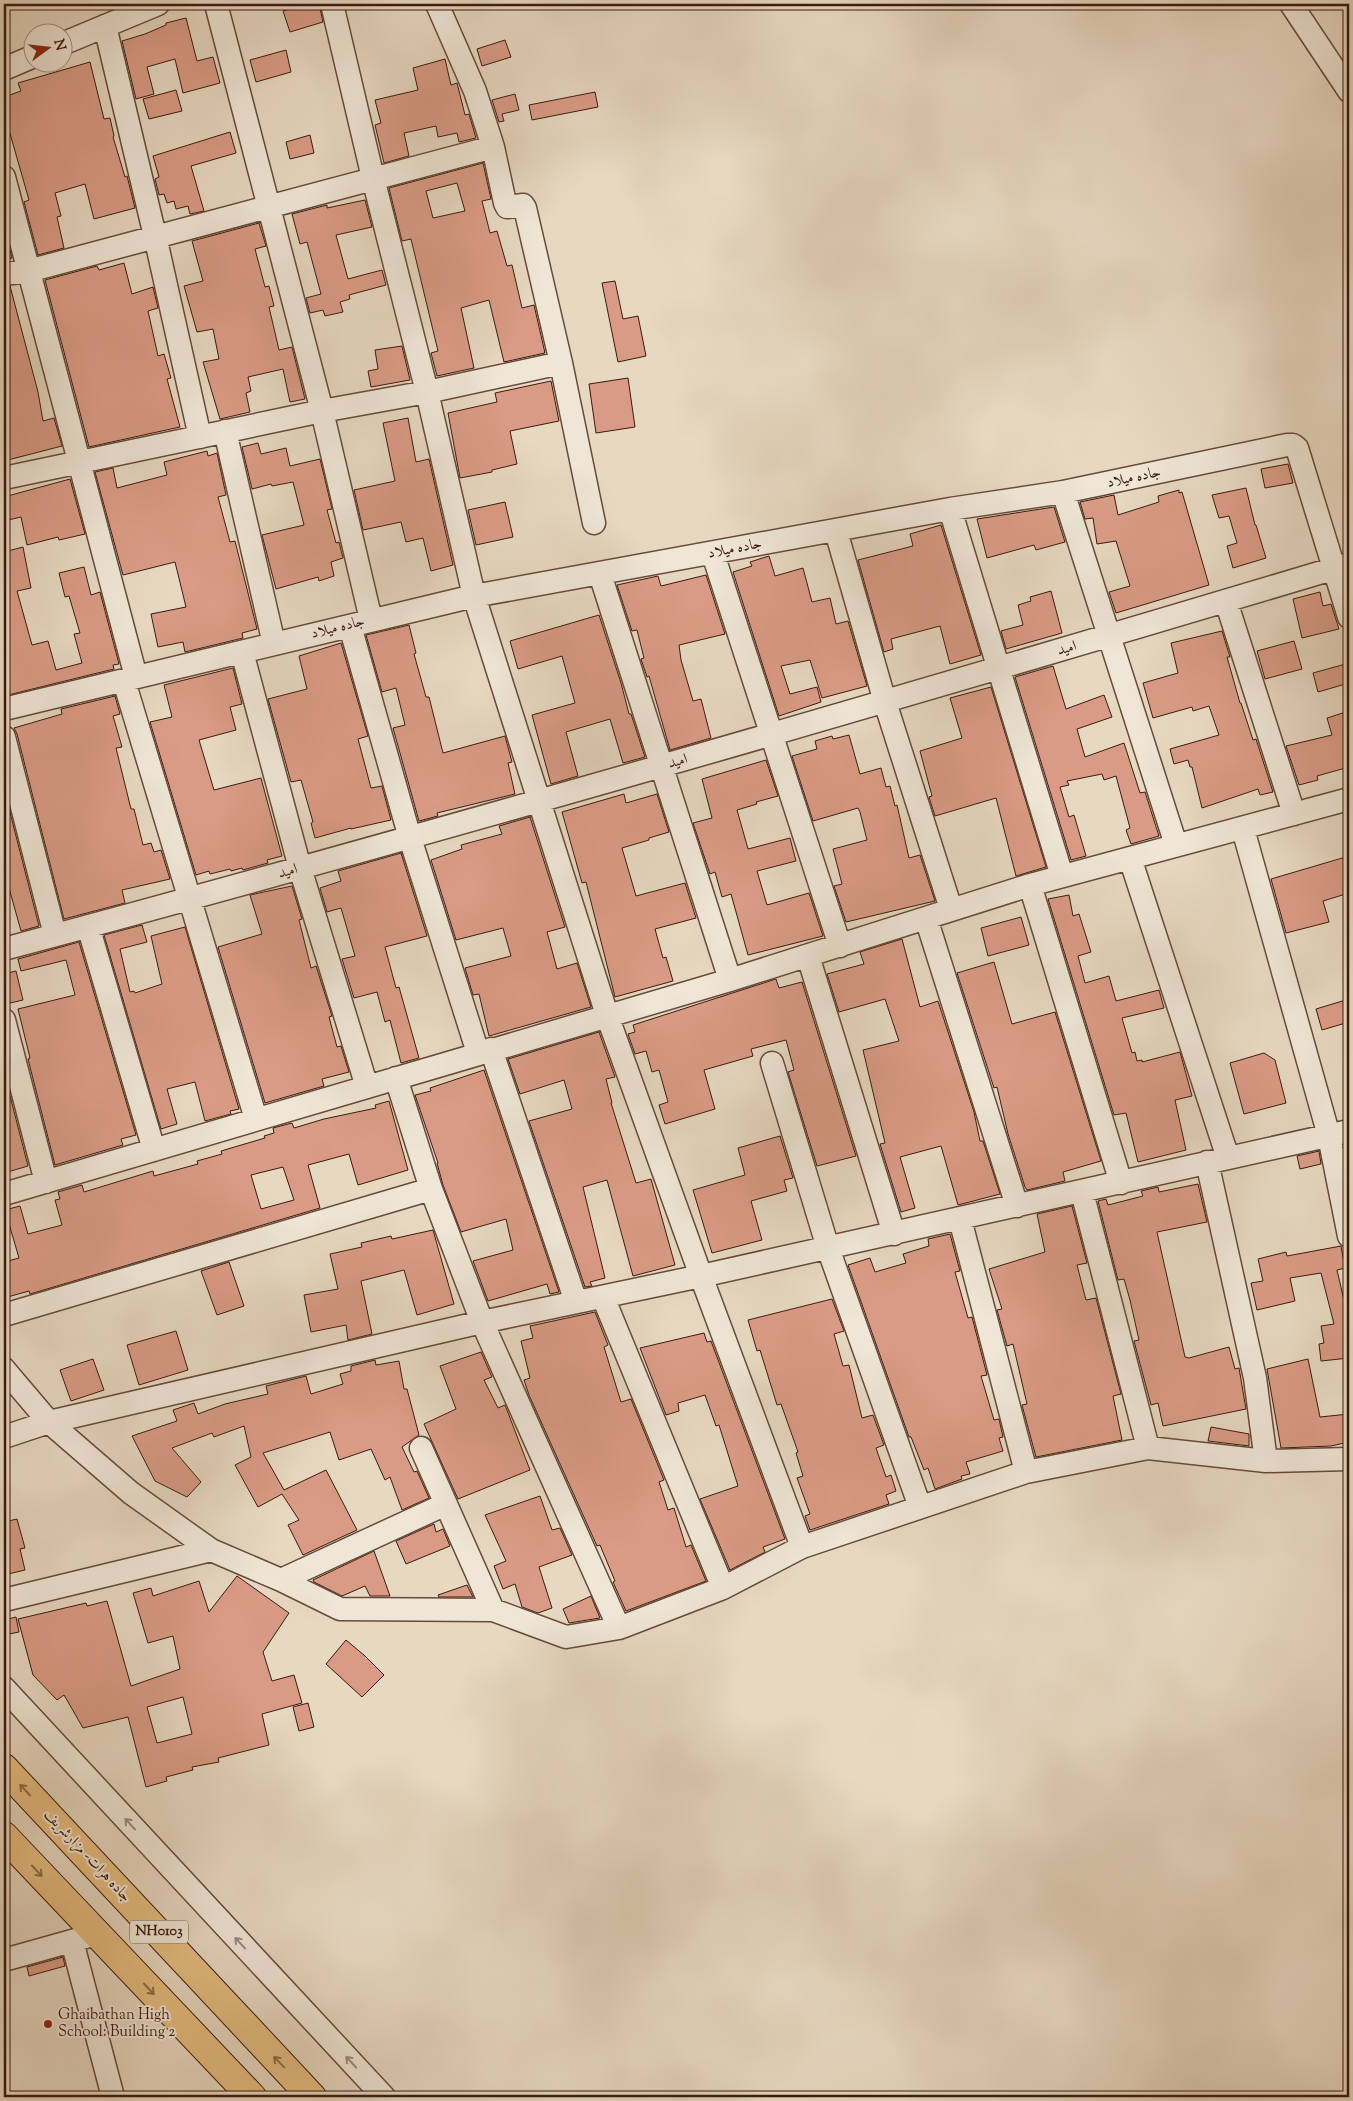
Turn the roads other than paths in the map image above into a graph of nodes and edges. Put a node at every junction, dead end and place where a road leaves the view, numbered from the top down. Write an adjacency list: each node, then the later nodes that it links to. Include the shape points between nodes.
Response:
1 (158, 4): 6 (street)
2 (216, 4): 14 (street)
3 (332, 4): 13 (street)
4 (437, 4): 11 (street, via 475,91)
5 (1291, 4): 10 (street)
6 (104, 26): 7 (street); 15 (street)
7 (72, 40)
8 (22, 61): 9 (street)
9 (4, 69)
10 (1349, 91)
11 (493, 147): 13 (street); 18 (street, via 506,206 523,205 525,208)
12 (4, 177): 16 (street)
13 (373, 178): 14 (street); 19 (street)
14 (268, 207): 15 (street); 20 (street)
15 (155, 236): 16 (street); 22 (street)
16 (28, 271): 17 (street); 23 (street)
17 (4, 274)
18 (561, 363): 19 (street); 27 (street)
19 (427, 392): 20 (street); 32 (street)
20 (322, 411): 21 (street); 35 (street)
21 (225, 431): 22 (street); 38 (street)
22 (200, 437): 23 (street)
23 (79, 462): 24 (street); 41 (street)
24 (4, 478)
25 (1064, 492): 26 (street, جاده میلاد); 30 (street, جاده میلاد, via 1293,445 1297,448); 37 (street)
26 (950, 509): 28 (street, جاده میلاد); 40 (street)
27 (594, 523)
28 (836, 530): 29 (street, جاده میلاد); 42 (street)
29 (713, 554): 31 (street, جاده میلاد); 44 (street)
30 (1341, 566): 33 (street, امید); 34 (street, جاده میلاد)
31 (600, 574): 32 (street, جاده میلاد); 46 (street)
32 (474, 596): 35 (street, جاده میلاد); 48 (street)
33 (1226, 601): 37 (street, امید); 49 (street)
34 (1349, 617)
35 (371, 620): 36 (street, جاده میلاد)
36 (350, 626): 38 (street, جاده میلاد); 51 (street)
37 (1108, 637): 40 (street, امید); 52 (street)
38 (274, 644): 39 (street, جاده میلاد)
39 (242, 652): 41 (street, جاده میلاد); 54 (street)
40 (998, 670): 42 (street, امید); 55 (street)
41 (130, 679): 43 (street, جاده میلاد); 57 (street)
42 (885, 702): 44 (street, امید); 58 (street)
43 (4, 709)
44 (771, 735): 46 (street, امید); 62 (street)
45 (4, 737): 61 (street)
46 (662, 766): 48 (street, امید); 65 (street)
47 (1349, 800): 49 (street)
48 (540, 802): 51 (street, امید); 66 (street)
49 (1294, 814): 50 (street)
50 (1243, 829): 52 (street); 73 (street)
51 (410, 838): 54 (street, امید); 68 (street)
52 (1176, 845): 53 (street)
53 (1130, 858): 55 (street); 75 (street)
54 (300, 868): 57 (street, امید); 71 (street)
55 (1062, 876): 56 (street)
56 (1030, 886): 58 (street); 77 (street)
57 (189, 900): 60 (street, امید); 72 (street)
58 (951, 909): 59 (street)
59 (926, 918): 62 (street); 81 (street)
60 (88, 926): 61 (street, امید); 74 (street)
61 (55, 935): 63 (street, امید)
62 (840, 946): 64 (street)
63 (4, 949)
64 (808, 956): 65 (street); 83 (street)
65 (730, 980): 66 (street)
66 (607, 1015): 68 (street); 86 (street)
67 (4, 1020): 76 (street)
68 (485, 1051): 70 (street); 88 (street)
69 (772, 1063): 85 (street)
70 (396, 1078): 71 (street); 78 (street)
71 (367, 1087): 72 (street)
72 (256, 1120): 74 (street)
73 (1339, 1134): 75 (street); 84 (street)
74 (154, 1150): 76 (street)
75 (1217, 1160): 77 (street); 97 (street)
76 (46, 1182): 80 (street)
77 (1121, 1183): 79 (street)
78 (431, 1189): 89 (street); 90 (street)
79 (1082, 1192): 81 (street); 95 (street)
80 (4, 1194)
81 (1017, 1206): 82 (street)
82 (960, 1219): 83 (street); 98 (street)
83 (894, 1234): 85 (street)
84 (1349, 1236)
85 (828, 1248): 86 (street); 100 (street)
86 (700, 1276): 87 (street); 101 (street)
87 (603, 1297): 88 (street); 104 (street)
88 (576, 1302): 90 (street)
89 (4, 1315)
90 (482, 1322): 92 (street); 107 (street)
91 (4, 1369): 92 (street)
92 (49, 1422): 93 (street); 102 (street, via 131,1493)
93 (4, 1437)
94 (421, 1448): 99 (street)
95 (1148, 1448): 97 (street); 98 (street)
96 (1349, 1459): 97 (street)
97 (1266, 1461)
98 (1026, 1472): 100 (street)
99 (446, 1504): 103 (street); 106 (street)
100 (920, 1508): 101 (street)
101 (802, 1547): 104 (street)
102 (211, 1550): 103 (street); 105 (street)
103 (281, 1580): 106 (street, via 340,1609)
104 (723, 1588): 107 (street)
105 (4, 1600)
106 (493, 1610): 107 (street, via 566,1637)
107 (619, 1628)
108 (4, 1688): 116 (street, one-way to 108)
109 (4, 1768): 115 (highway, جاده هرات- مزارشریف / NH0103, one-way to 109)
110 (4, 1836): 111 (highway, one-way to 111)
111 (84, 1937): 112 (street); 113 (street); 114 (highway, one-way to 114)
112 (4, 1960)
113 (113, 2097)
114 (252, 2097)
115 (312, 2097)
116 (384, 2097)

